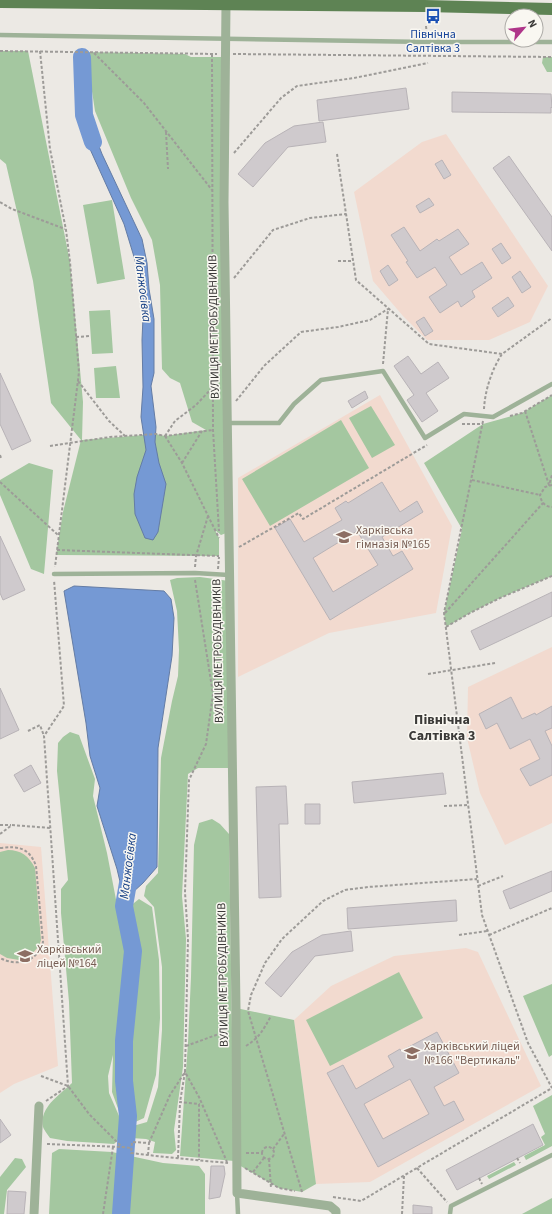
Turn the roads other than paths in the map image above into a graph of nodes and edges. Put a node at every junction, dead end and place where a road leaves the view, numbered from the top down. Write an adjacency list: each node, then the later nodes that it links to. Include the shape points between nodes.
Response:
1 (8, 1): 2 (main road)
2 (108, 1): 3 (main road)
3 (226, 4): 4 (main road); 6 (street, ВУЛИЦЯ МЕТРОБУДІВНИКІВ)
4 (552, 9)
5 (0, 35): 6 (lane)
6 (226, 38): 7 (lane); 9 (street, ВУЛИЦЯ МЕТРОБУДІВНИКІВ)
7 (552, 42)
8 (552, 384): 9 (lane, via 493,417 464,414 425,438 383,372 321,380 294,404 279,423)
9 (227, 423): 11 (street, ВУЛИЦЯ МЕТРОБУДІВНИКІВ)
10 (54, 574): 11 (lane, bridge)
11 (229, 575): 14 (street, ВУЛИЦЯ МЕТРОБУДІВНИКІВ, via 237,1152 232,1163)
12 (39, 1106): 15 (street)
13 (552, 1155): 18 (lane, via 451,1206)
14 (236, 1194): 16 (lane); 17 (street, via 330,1206)
15 (34, 1214)
16 (238, 1214)
17 (336, 1214)
18 (450, 1214)

